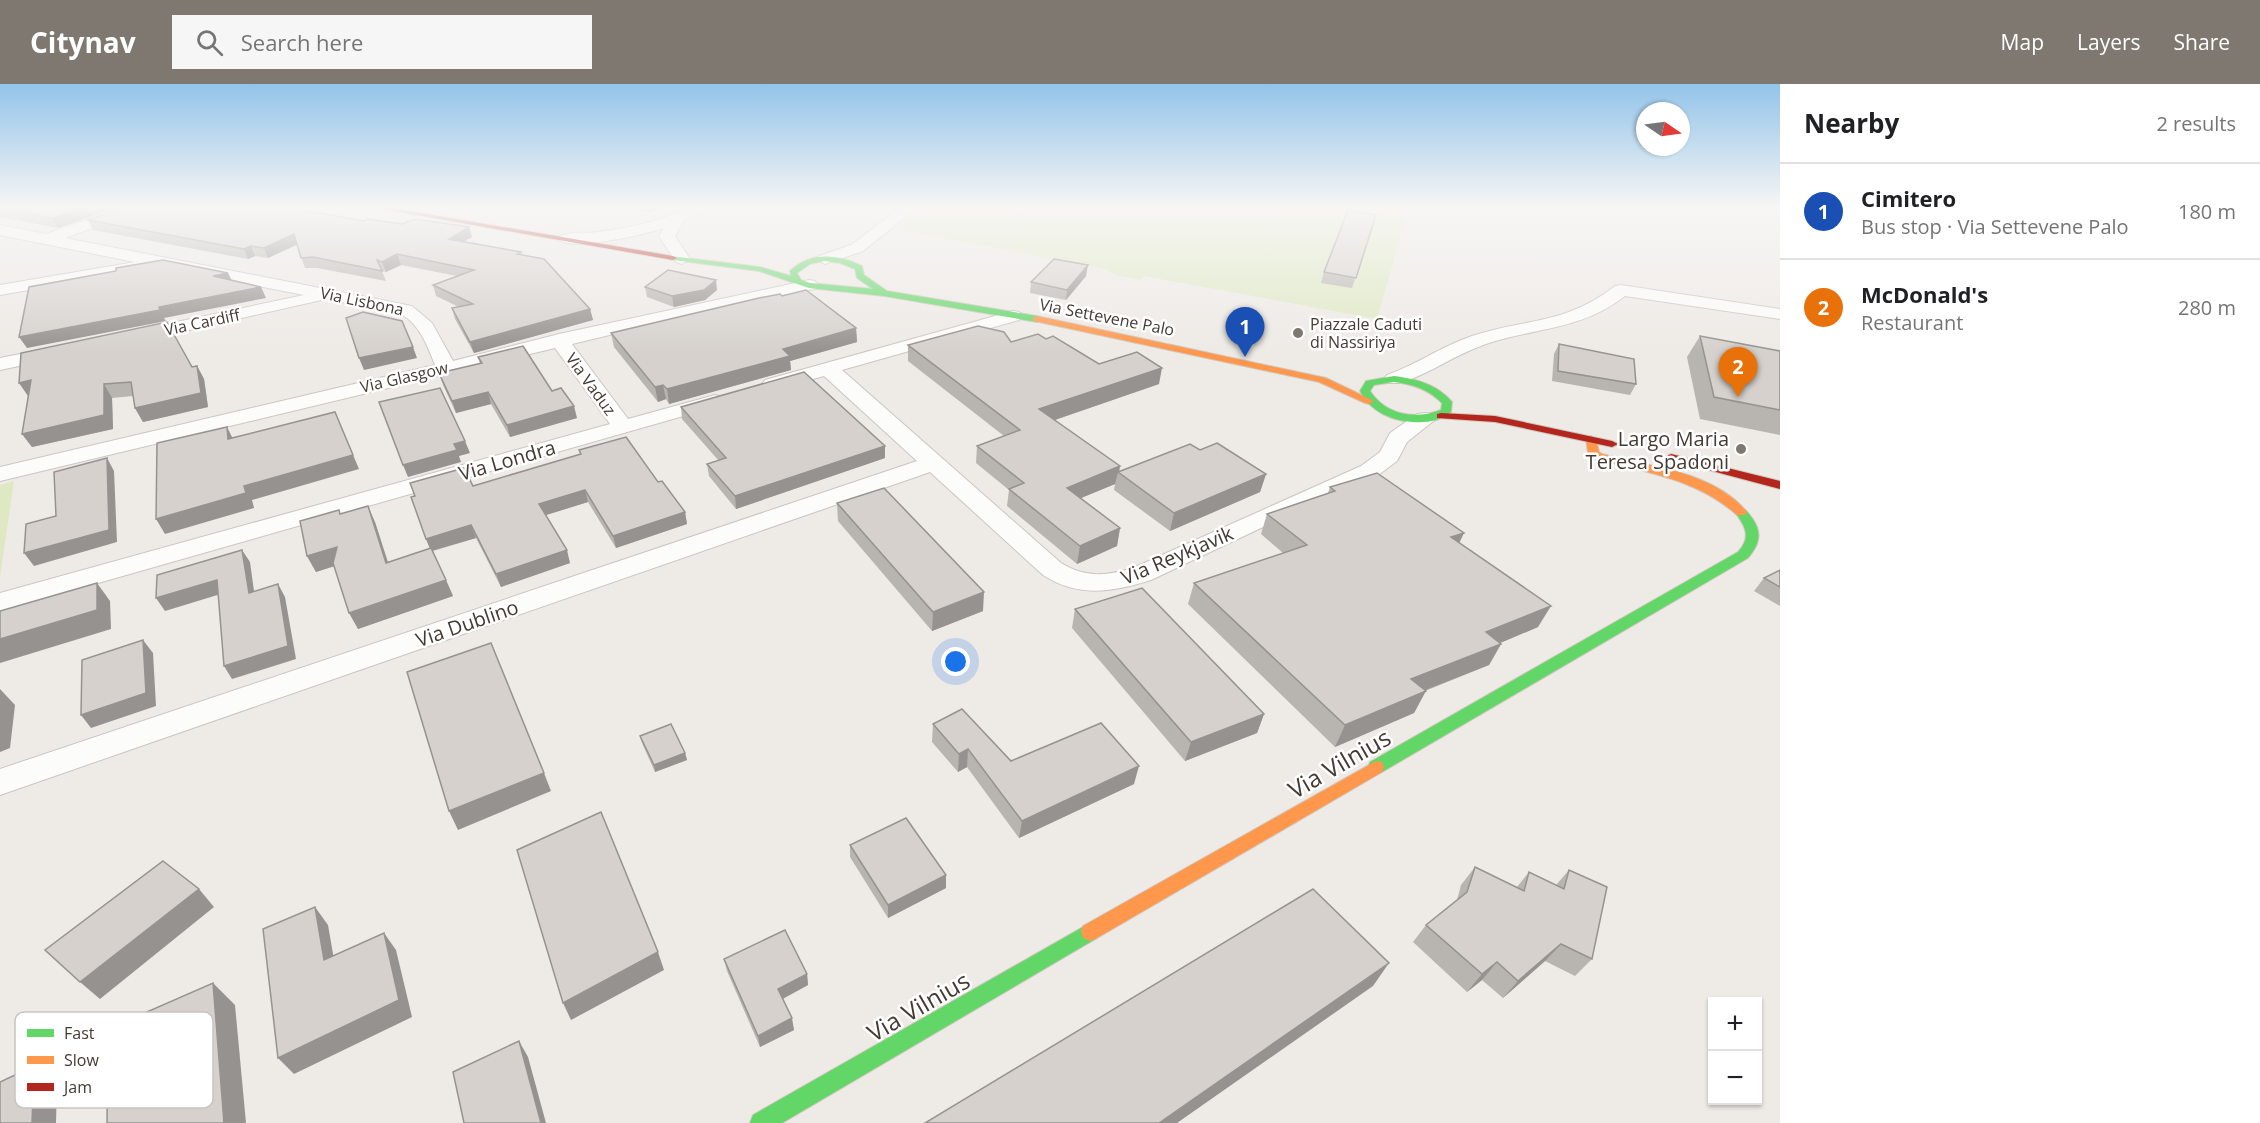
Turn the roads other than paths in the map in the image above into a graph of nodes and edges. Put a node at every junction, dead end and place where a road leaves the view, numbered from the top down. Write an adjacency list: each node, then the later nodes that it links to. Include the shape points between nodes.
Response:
1 (127, 255): 7 (street, Via Lisbona)
2 (662, 255): 5 (street, Via Settevene Palo)
3 (680, 255): 5 (street)
4 (864, 255): 9 (street)
5 (682, 259): 10 (street, Via Settevene Palo)
6 (825, 259): 8 (street); 9 (street)
7 (158, 262): 12 (street); 14 (street, Via Lisbona)
8 (807, 262): 10 (street); 11 (street, via 796,269 794,277)
9 (857, 263): 11 (street, via 848,284); 13 (street, Via Settevene Palo)
10 (760, 269): 11 (street, Via Settevene Palo)
11 (811, 284): 13 (street, Via Settevene Palo); 18 (street, Via Glasgow)
12 (0, 291)
13 (884, 293): 16 (street, Via Settevene Palo)
14 (333, 294): 17 (street, Via Cardiff); 22 (street, Via Lisbona, via 415,314)
15 (1780, 314): 20 (street, via 1621,290 1595,311 1569,321 1479,340)
16 (1013, 316): 23 (street, Via Londra); 25 (street, Via Settevene Palo)
17 (115, 340)
18 (559, 340): 22 (street, Via Glasgow); 31 (street, Via Vaduz)
19 (69, 350): 21 (street)
20 (1445, 354): 24 (street); 27 (street, via 1431,379)
21 (0, 364)
22 (446, 367): 38 (street, Via Glasgow)
23 (827, 368): 31 (street, Via Londra); 36 (street, Via Reykjavik)
24 (1394, 379): 26 (street, Via Settevene Palo); 27 (street, Via Settevene Palo, via 1414,382)
25 (1322, 380): 26 (street, Via Settevene Palo); 28 (street, Via Settevene Palo)
26 (1370, 383): 28 (street, via 1365,391)
27 (1438, 393): 29 (street, via 1448,407); 30 (street, Via Settevene Palo)
28 (1377, 406): 29 (street, Via Settevene Palo, via 1397,416); 32 (street, via 1394,424)
29 (1433, 417): 30 (street, Via Settevene Palo); 32 (street, Via Reykjavik)
30 (1496, 418): 33 (street, Via Settevene Palo)
31 (623, 427): 41 (street, Via Londra)
32 (1398, 438): 36 (street, Via Reykjavik, via 1389,456 1369,471 1142,574 1097,584 1062,576)
33 (1592, 439): 34 (street, Via Settevene Palo); 43 (street, Via Vilnius, via 1598,456 1685,478 1727,499 1752,524 1752,546 1743,555)
34 (1623, 446)
35 (1654, 453): 37 (street)
36 (933, 463): 42 (street, Via Dublino)
37 (1715, 466): 39 (street); 40 (street)
38 (0, 474)
39 (1780, 485)
40 (1780, 494)
41 (0, 602)
42 (0, 782)
43 (761, 1123)

